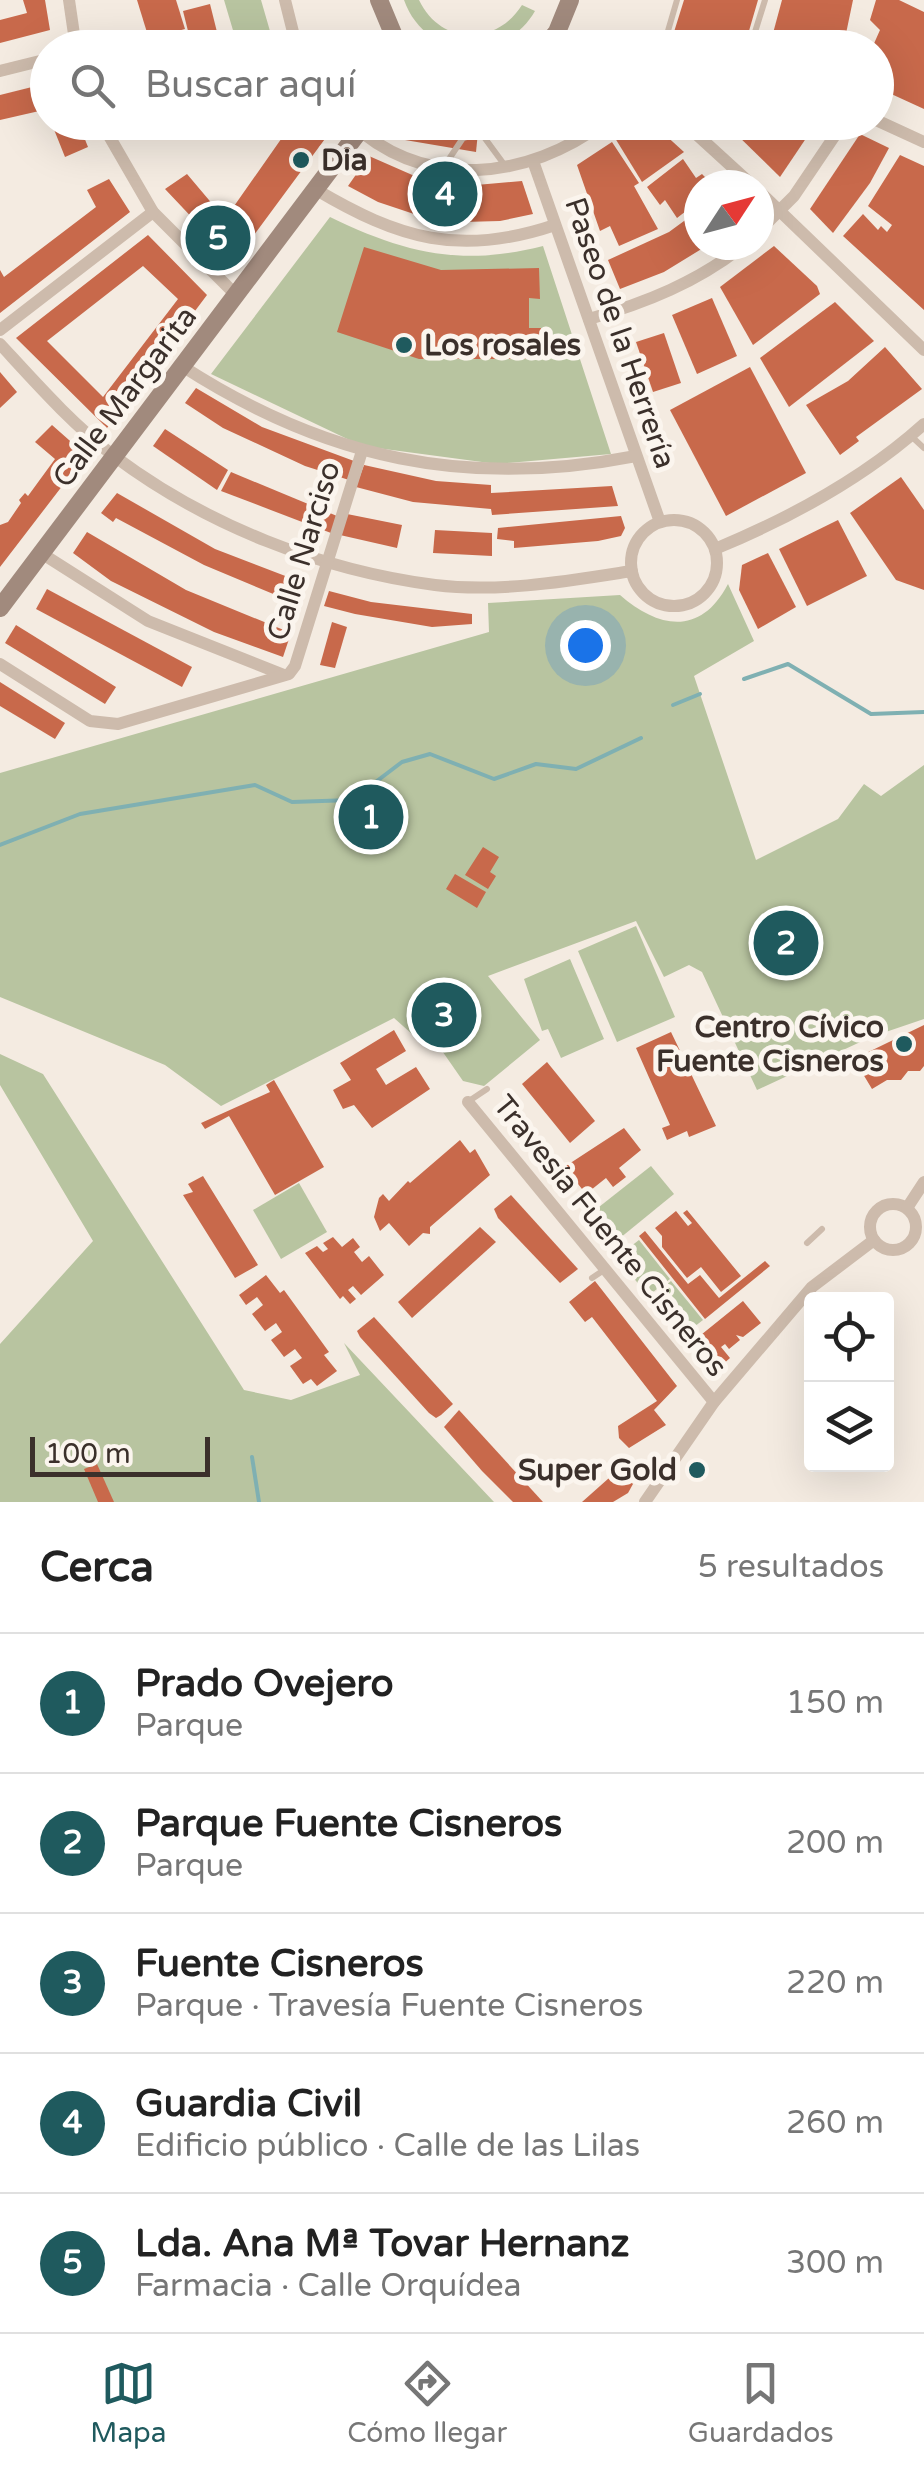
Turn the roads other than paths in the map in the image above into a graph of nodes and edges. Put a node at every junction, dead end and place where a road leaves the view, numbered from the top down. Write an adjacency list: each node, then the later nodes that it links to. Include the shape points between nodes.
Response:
1 (69, 0): 7 (street)
2 (285, 0): 8 (street)
3 (379, 0): 9 (street)
4 (570, 0): 10 (street)
5 (677, 0): 11 (lane)
6 (765, 0): 12 (lane)
7 (73, 30)
8 (292, 30)
9 (392, 30)
10 (558, 30)
11 (668, 30)
12 (756, 30)
13 (30, 64): 14 (street)
14 (0, 70)
15 (894, 128): 24 (street)
16 (111, 140): 32 (street)
17 (348, 140): 29 (street, Calle Margarita)
18 (377, 140): 28 (street, via 398,156)
19 (462, 140): 28 (lane)
20 (486, 140): 26 (lane)
21 (580, 140): 25 (street)
22 (703, 140): 27 (street)
23 (831, 140): 31 (street)
24 (924, 142)
25 (533, 161): 26 (street); 34 (street, Paseo de la Herrería)
26 (507, 168): 28 (street)
27 (736, 170)
28 (442, 171)
29 (315, 189): 34 (street, via 412,237 497,241); 36 (street, Calle Margarita)
30 (774, 205): 31 (street)
31 (781, 211): 33 (street); 40 (street)
32 (153, 212): 36 (street); 38 (street)
33 (774, 217)
34 (555, 225): 37 (street, Paseo de la Herrería)
35 (722, 260): 37 (street, via 642,303)
36 (236, 295): 41 (street, Calle Margarita)
37 (589, 320): 47 (street, Paseo de la Herrería)
38 (0, 330)
39 (0, 344): 46 (street)
40 (924, 350)
41 (182, 366): 45 (street, via 236,400); 46 (street, Calle Margarita)
42 (924, 424): 43 (street)
43 (911, 436): 44 (lane); 49 (street, via 803,510)
44 (924, 448)
45 (362, 451): 47 (street, via 480,471); 51 (street, Calle Narciso)
46 (114, 456): 50 (street, Calle Margarita); 51 (street, via 220,522)
47 (636, 456): 48 (street, Paseo de la Herrería)
48 (660, 522): 49 (street, via 686,522); 52 (street, via 636,542)
49 (715, 548): 52 (street, via 712,585 682,606 645,596)
50 (41, 553): 53 (street, Calle Margarita); 54 (street, via 148,622)
51 (325, 562): 52 (street, via 437,585 532,585); 56 (street, Calle Narciso)
52 (632, 571)
53 (0, 608)
54 (230, 654): 56 (street); 57 (street, via 251,670)
55 (0, 664): 57 (street, via 90,721 118,724)
56 (289, 671): 57 (street)
57 (243, 687)
58 (487, 1089): 59 (lane)
59 (468, 1102): 66 (street, Travesía Fuente Cisneros)
60 (924, 1182): 61 (street)
61 (906, 1208): 63 (street, via 888,1204 876,1212); 64 (street)
62 (822, 1230): 65 (lane)
63 (874, 1240): 64 (street, via 895,1250); 68 (street, via 812,1287)
64 (919, 1241)
65 (807, 1243)
66 (604, 1269): 67 (lane); 68 (street, Travesía Fuente Cisneros)
67 (592, 1278)
68 (714, 1402): 69 (street)
69 (645, 1502)

